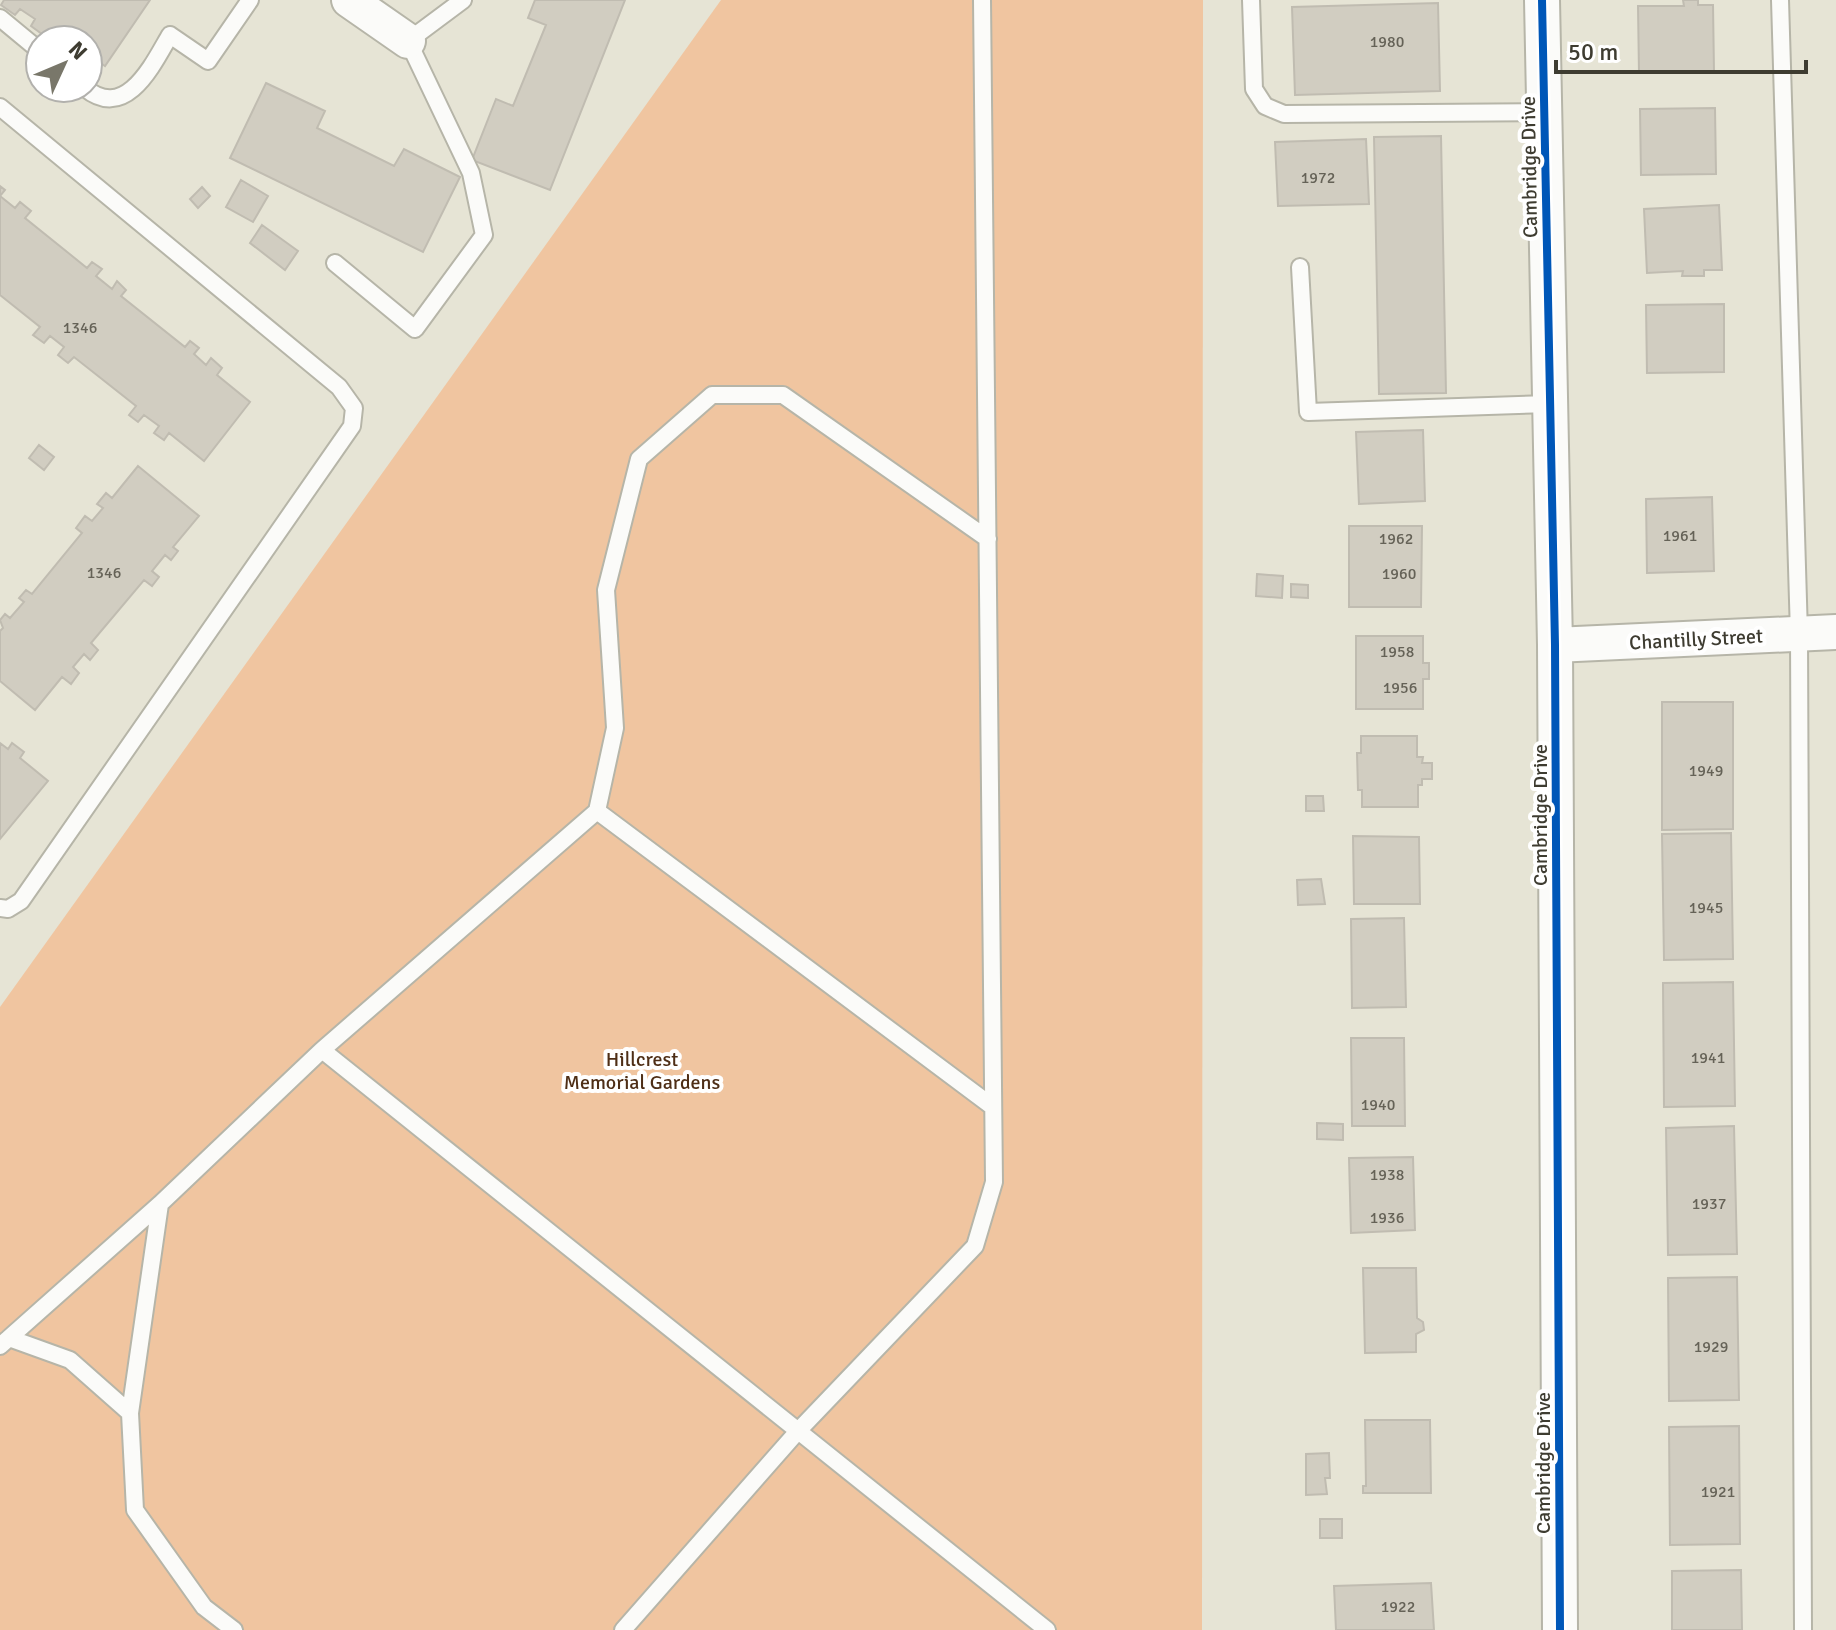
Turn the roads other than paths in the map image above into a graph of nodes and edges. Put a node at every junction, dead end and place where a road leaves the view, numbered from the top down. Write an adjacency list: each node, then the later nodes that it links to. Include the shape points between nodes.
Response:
1 (250, 0): 11 (lane, via 208,61 170,35 143,80 129,93)
2 (349, 0): 10 (street)
3 (463, 0): 10 (lane)
4 (982, 0): 17 (lane)
5 (1251, 0): 13 (lane, via 1254,89 1265,106 1284,114)
6 (1542, 0): 13 (street, Cambridge Drive)
7 (1780, 0): 19 (lane)
8 (0, 18): 9 (lane)
9 (24, 38)
10 (408, 41): 14 (lane, via 471,173 484,235 415,329)
11 (104, 97)
12 (0, 107): 22 (lane, via 339,387 354,408 352,426 21,901)
13 (1544, 112): 16 (street, Cambridge Drive)
14 (335, 263)
15 (1300, 267): 16 (lane, via 1308,412)
16 (1550, 404): 20 (street, Cambridge Drive)
17 (988, 539): 21 (lane, via 783,395 712,395 639,459 606,590 615,728); 24 (lane)
18 (1836, 632): 19 (street, Chantilly Street)
19 (1799, 634): 20 (street, Chantilly Street); 33 (lane)
20 (1555, 645): 32 (street, Cambridge Drive)
21 (597, 811): 23 (lane); 24 (lane)
22 (0, 908)
23 (322, 1050): 25 (lane); 28 (lane)
24 (993, 1107): 28 (lane, via 994,1182 975,1246)
25 (160, 1204): 26 (lane); 27 (lane)
26 (4, 1342): 27 (lane, via 70,1360)
27 (130, 1413): 29 (lane, via 135,1510 204,1607)
28 (798, 1431): 30 (lane); 31 (lane)
29 (234, 1630)
30 (623, 1630)
31 (1047, 1630)
32 (1560, 1630)
33 (1803, 1630)

